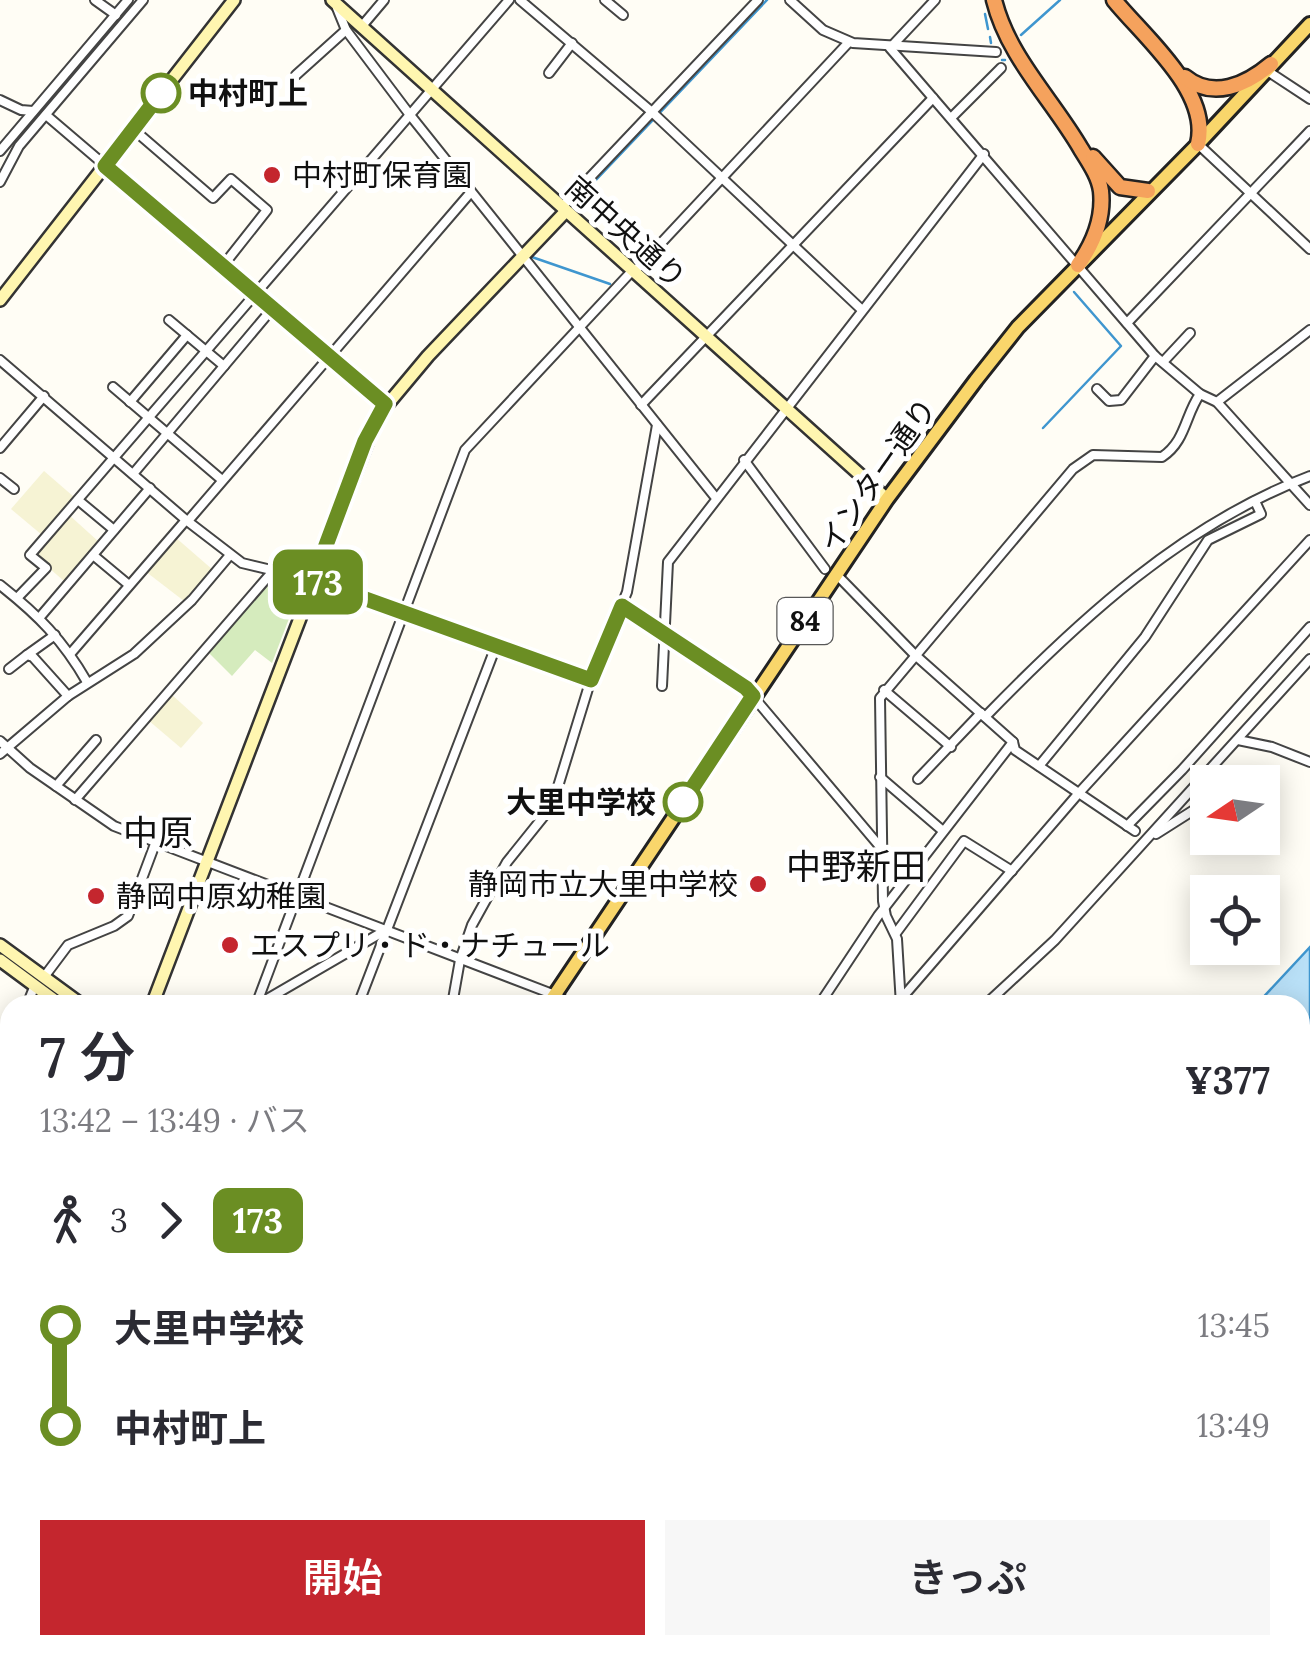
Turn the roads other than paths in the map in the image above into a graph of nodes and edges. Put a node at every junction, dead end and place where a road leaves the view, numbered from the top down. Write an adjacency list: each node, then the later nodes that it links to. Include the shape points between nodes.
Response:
1 (95, 0): 16 (street)
2 (128, 0): 16 (street)
3 (143, 0): 36 (street)
4 (234, 0): 40 (street)
5 (384, 0): 19 (street)
6 (509, 0): 30 (street)
7 (520, 0): 22 (street)
8 (605, 0): 17 (street)
9 (758, 0): 38 (street)
10 (790, 0): 21 (street, via 823,30)
11 (935, 0): 23 (street)
12 (994, 0): 34 (highway, via 1015,53)
13 (1004, 0): 34 (highway, via 1009,24)
14 (1112, 0): 25 (highway)
15 (334, 1): 19 (street, 南中央通り); 20 (street)
16 (116, 15): 35 (street)
17 (623, 16)
18 (1310, 24): 26 (main road, インター通り / 84)
19 (362, 26): 30 (street, 南中央通り)
20 (346, 30): 29 (street); 37 (street)
21 (849, 42): 23 (street); 47 (street)
22 (572, 44): 28 (street); 38 (street)
23 (890, 48): 24 (street); 31 (street)
24 (996, 52)
25 (1165, 60): 26 (highway, via 1192,83 1218,89); 43 (highway, via 1194,100)
26 (1268, 67): 32 (street); 43 (main road, インター通り / 84)
27 (1001, 68): 39 (street)
28 (549, 72)
29 (296, 75)
30 (432, 90): 37 (street); 52 (street, 南中央通り)
31 (933, 98): 39 (street); 53 (street)
32 (1310, 99)
33 (0, 100): 35 (street)
34 (1053, 102): 42 (highway)
35 (35, 110): 45 (street)
36 (46, 115): 45 (street); 46 (street)
37 (410, 115): 50 (street); 59 (street)
38 (655, 115): 47 (street); 52 (street)
39 (951, 118): 44 (street)
40 (133, 129): 46 (street); 57 (street, via 213,198 232,179 267,210)
41 (1310, 131): 51 (street)
42 (1072, 133): 49 (highway, via 1112,180); 56 (highway, via 1100,190 1100,218)
43 (1198, 144): 49 (main road, インター通り / 84); 51 (street)
44 (984, 154): 56 (street); 62 (street)
45 (3, 156): 48 (street)
46 (105, 166): 57 (street); 60 (street)
47 (721, 178): 53 (street); 58 (street)
48 (0, 182)
49 (1148, 191): 56 (main road, インター通り / 84)
50 (471, 192): 55 (street); 71 (street)
51 (1250, 193): 54 (street); 64 (street)
52 (564, 209): 55 (street); 58 (street, 南中央通り)
53 (793, 245): 62 (street); 69 (street)
54 (1310, 249)
55 (525, 255): 65 (street); 81 (street)
56 (1078, 265): 64 (street); 98 (main road, インター通り / 84, via 1018,327)
57 (222, 266): 59 (street)
58 (633, 271): 65 (street); 69 (street, 南中央通り)
59 (255, 294): 61 (street); 70 (street)
60 (0, 300)
61 (272, 309): 71 (street); 74 (street)
62 (862, 310): 83 (street)
63 (169, 320): 68 (street)
64 (1127, 323): 72 (street)
65 (579, 328): 82 (street); 114 (street, via 465,450)
66 (1310, 330): 80 (street)
67 (1190, 333): 72 (street)
68 (187, 335): 70 (street); 79 (street)
69 (706, 338): 82 (street); 83 (street, 南中央通り)
70 (206, 351): 74 (street); 84 (street)
71 (327, 356): 81 (street); 93 (street)
72 (1159, 359): 76 (street, via 1121,400 1109,402); 77 (street)
73 (0, 360): 78 (street)
74 (224, 366): 86 (street)
75 (113, 388): 79 (street)
76 (1097, 389)
77 (1200, 394): 80 (street); 121 (street, via 1168,454 1093,455 1073,469)
78 (44, 396): 87 (street); 88 (street)
79 (130, 402): 84 (street)
80 (1217, 402): 94 (street)
81 (385, 404): 109 (street)
82 (642, 406): 85 (street)
83 (784, 408): 89 (street); 98 (street, 南中央通り)
84 (149, 419): 86 (street); 88 (street)
85 (657, 425): 97 (street); 113 (street)
86 (167, 434): 90 (street); 93 (street)
87 (0, 448)
88 (114, 457): 90 (street); 99 (street)
89 (744, 460): 97 (street); 108 (street)
90 (134, 474): 95 (street)
91 (1310, 476): 94 (street)
92 (0, 478): 96 (street)
93 (222, 480): 102 (street)
94 (1290, 484): 100 (street); 101 (street)
95 (150, 488): 102 (street); 103 (street)
96 (14, 489)
97 (716, 498): 118 (street, via 668,562)
98 (888, 499): 108 (main road, インター通り / 84)
99 (78, 500): 103 (street); 112 (street, via 30,555 46,568)
100 (1255, 501): 131 (street, via 1161,556); 140 (street, via 1261,514 1208,540 1145,637)
101 (1310, 505)
102 (187, 520): 106 (street); 111 (street)
103 (114, 530): 105 (street)
104 (1310, 540): 144 (street)
105 (93, 554): 111 (street); 115 (street)
106 (230, 556): 107 (street); 126 (street, via 134,654)
107 (273, 571): 109 (street); 145 (street)
108 (831, 572): 121 (street); 130 (main road, インター通り / 84)
109 (313, 580): 114 (street); 151 (street)
110 (0, 585): 112 (street)
111 (129, 585): 120 (street)
112 (18, 598): 115 (street)
113 (622, 606): 118 (street); 125 (street)
114 (404, 614): 119 (street); 153 (street)
115 (40, 616): 117 (street)
116 (1310, 627): 144 (street, via 1131,828)
117 (55, 635): 120 (street); 122 (street)
118 (665, 636): 127 (street); 130 (street)
119 (496, 646): 125 (street); 155 (street)
120 (71, 653): 126 (street)
121 (914, 654): 128 (street); 131 (street)
122 (27, 655): 124 (street); 129 (street)
123 (1310, 659): 132 (street)
124 (9, 670)
125 (591, 680): 159 (street, via 552,806 507,862)
126 (88, 682): 129 (street)
127 (662, 686)
128 (884, 690): 138 (street); 141 (street, via 878,710)
129 (68, 696): 137 (street)
130 (753, 696): 150 (street); 170 (main road, インター通り / 84)
131 (983, 715): 135 (street); 138 (street)
132 (1248, 728): 134 (street); 136 (street)
133 (96, 740): 143 (street)
134 (1238, 740): 136 (street); 148 (street)
135 (1013, 742): 140 (street); 147 (street)
136 (1260, 744): 139 (street)
137 (2, 747): 143 (street)
138 (951, 748): 142 (street)
139 (1310, 762)
140 (1039, 766): 144 (street)
141 (880, 777): 147 (street); 150 (street)
142 (918, 779)
143 (56, 786): 145 (street)
144 (1078, 794): 152 (street)
145 (75, 800): 149 (street)
146 (1190, 812): 148 (street)
147 (943, 832): 154 (street)
148 (1148, 838): 174 (street)
149 (155, 844): 151 (street); 160 (street, via 128,916 68,946)
150 (882, 849): 154 (street)
151 (204, 862): 153 (street); 164 (street)
152 (1012, 871): 156 (street, via 964,841); 173 (street)
153 (296, 898): 155 (street); 165 (street)
154 (886, 911): 156 (street); 171 (street)
155 (386, 930): 159 (street); 166 (street); 167 (street)
156 (896, 933): 172 (street)
157 (0, 945): 160 (street)
158 (0, 960): 160 (street)
159 (460, 960): 168 (street); 169 (street)
160 (40, 981): 161 (street); 162 (street); 163 (street)
161 (34, 995)
162 (52, 995)
163 (64, 995)
164 (156, 995)
165 (260, 995)
166 (273, 995)
167 (362, 995)
168 (454, 995)
169 (540, 995)
170 (555, 995)
171 (827, 995)
172 (900, 995)
173 (907, 995)
174 (996, 995)

